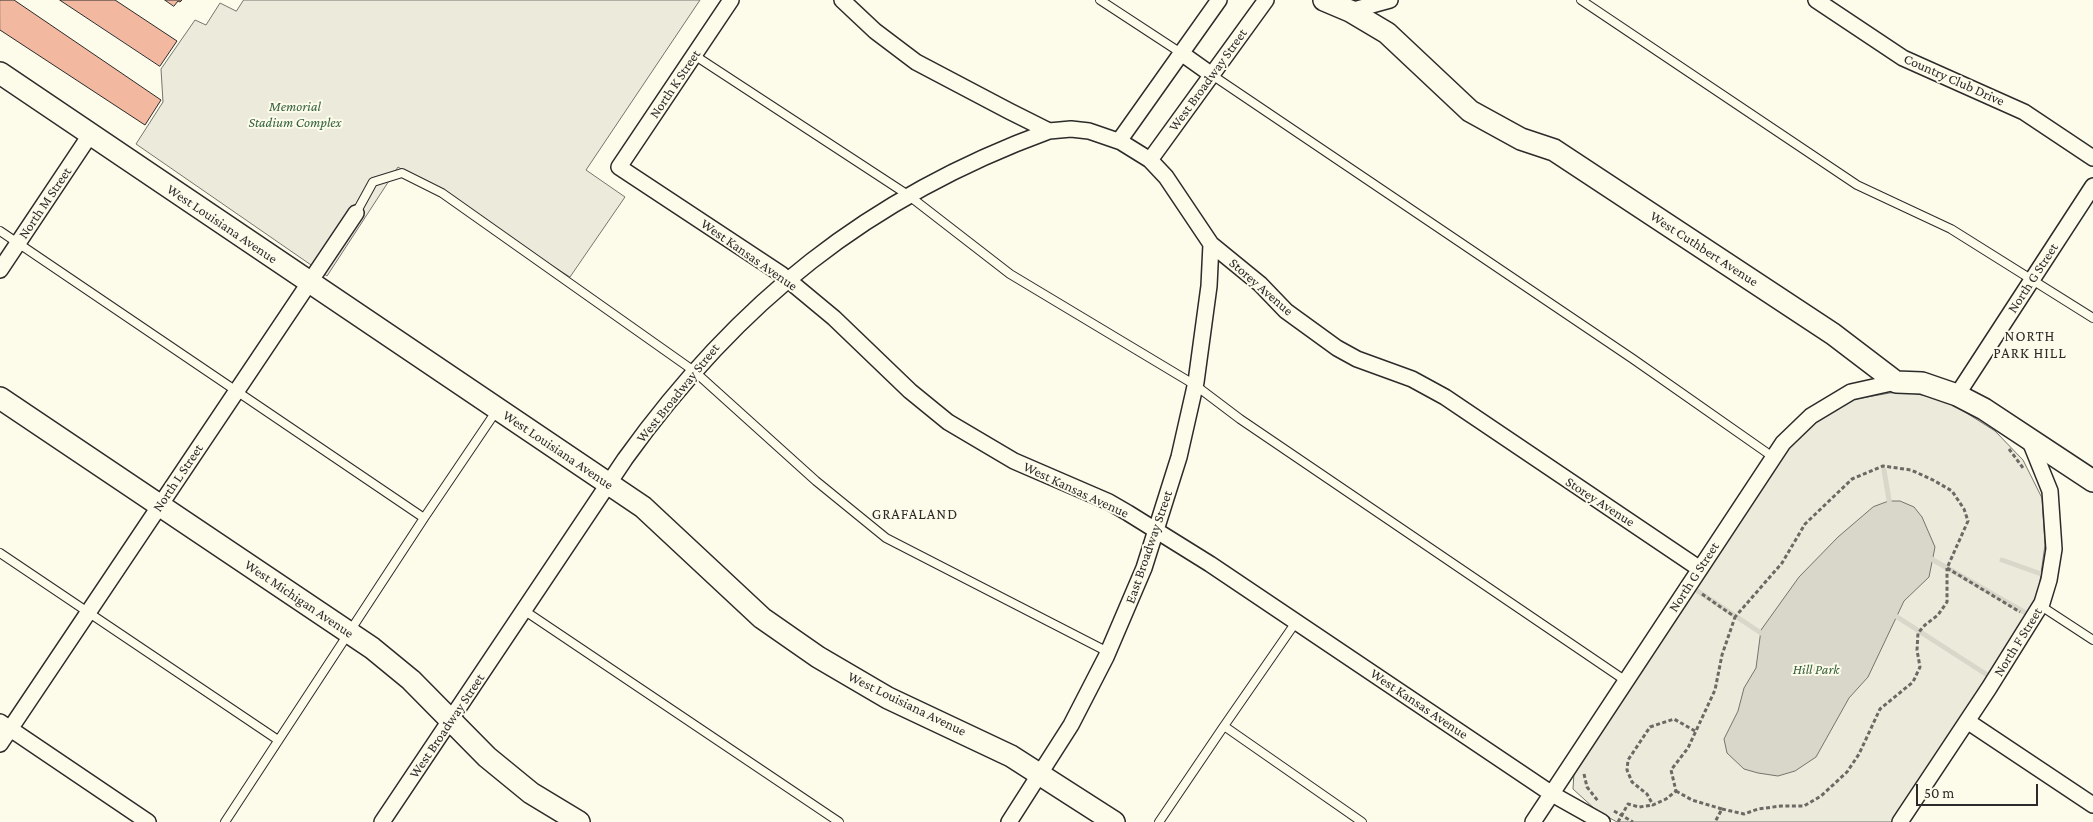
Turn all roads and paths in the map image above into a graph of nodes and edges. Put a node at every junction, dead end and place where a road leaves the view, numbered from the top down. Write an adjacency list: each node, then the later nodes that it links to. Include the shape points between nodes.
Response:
1 (731, 0): 12 (street, North K Street)
2 (842, 0): 15 (street, via 875,31 916,62)
3 (1100, 0): 11 (lane)
4 (1219, 0): 11 (street)
5 (1266, 0): 14 (street, West Broadway Street)
6 (1324, 0): 10 (street, West Cuthbert Avenue)
7 (1390, 0): 10 (street)
8 (1581, 0): 28 (lane, via 1857,185 1951,229)
9 (1816, 0): 18 (street, Country Club Drive, via 1903,58 2024,112)
10 (1350, 11): 33 (street, West Cuthbert Avenue, via 1387,33 1470,110 1521,139 1554,150 1833,334)
11 (1181, 53): 14 (street); 17 (street)
12 (694, 55): 20 (street, North K Street); 22 (lane)
13 (0, 73): 16 (street, West Louisiana Avenue)
14 (1212, 75): 19 (street, West Broadway Street); 41 (lane, via 1625,353)
15 (1048, 131): 17 (street, Storey Avenue, via 1089,131); 22 (street, West Broadway Street, via 992,152)
16 (90, 135): 25 (street, North M Street); 30 (street, West Louisiana Avenue)
17 (1119, 141): 19 (street, Storey Avenue)
18 (2093, 158)
19 (1150, 160): 26 (street, Storey Avenue, via 1166,177)
20 (619, 167): 29 (street, West Kansas Avenue)
21 (2093, 186): 28 (street, North G Street)
22 (908, 195): 29 (street, West Broadway Street, via 847,234); 34 (lane, via 1010,274)
23 (356, 213): 30 (street, North L Street); 32 (lane, via 373,182 402,173 442,193)
24 (0, 232): 25 (lane)
25 (18, 243): 27 (street, North M Street); 35 (lane)
26 (1212, 244): 34 (street, East Broadway Street); 50 (street, Storey Avenue, via 1260,284 1286,311 1337,348 1357,359 1412,379 1445,397)
27 (0, 270)
28 (2032, 279): 31 (lane); 36 (street, North G Street)
29 (788, 280): 32 (street, West Broadway Street, via 743,319); 47 (street, West Kansas Avenue, via 834,318 910,392 948,422 1014,461 1109,502)
30 (309, 282): 35 (street, North L Street); 38 (street, West Louisiana Avenue)
31 (2093, 318)
32 (694, 371): 44 (street, West Broadway Street, via 661,409); 61 (lane, via 816,481 886,538)
33 (1896, 382): 36 (street, via 1922,383); 41 (street, North G Street, via 1851,392 1824,407 1793,432)
34 (1195, 385): 47 (street, East Broadway Street, via 1179,457); 62 (lane, via 1240,419)
35 (237, 390): 45 (street, North L Street); 46 (lane)
36 (1957, 395): 39 (street)
37 (0, 398): 45 (street, West Michigan Avenue)
38 (498, 408): 44 (street, West Louisiana Avenue); 46 (lane)
39 (2029, 439): 43 (street); 52 (street, North F Street, via 2050,491 2054,549 2049,580)
40 (2004, 444): 42 (path)
41 (1773, 457): 50 (street, North G Street)
42 (2027, 475)
43 (2093, 481)
44 (609, 484): 54 (street, West Broadway Street); 71 (street, West Louisiana Avenue, via 643,507 762,618 818,657 888,698 984,742)
45 (160, 506): 53 (street, North L Street); 59 (street, West Michigan Avenue)
46 (424, 518): 59 (lane)
47 (1156, 531): 58 (street, West Kansas Avenue); 61 (street, East Broadway Street)
48 (0, 552): 53 (lane)
49 (1947, 568): 55 (path); 56 (path, via 1968,521 1964,509 1952,491 1933,480 1910,470 1883,466 1852,479 1805,524 1782,563); 78 (path, via 1947,602 1938,616 1918,632 1920,667 1913,682 1880,709 1847,772 1821,796 1804,806 1758,809 1744,814)
50 (1700, 569): 51 (street, North G Street)
51 (1689, 585): 56 (path); 62 (street, North G Street)
52 (2040, 606): 55 (street, North F Street); 60 (lane)
53 (89, 611): 65 (street, North L Street); 68 (lane)
54 (525, 611): 64 (street, West Broadway Street); 84 (lane)
55 (2026, 613): 57 (path); 63 (street, North F Street)
56 (1735, 617): 67 (path, via 1715,690)
57 (2016, 620)
58 (1296, 622): 66 (lane); 73 (street, West Kansas Avenue)
59 (349, 632): 64 (street, West Michigan Avenue, via 403,673); 68 (lane)
60 (2093, 640)
61 (1108, 652): 71 (street, East Broadway Street, via 1071,725)
62 (1626, 681): 73 (street, North G Street)
63 (1967, 720): 75 (street); 94 (street, North F Street)
64 (451, 721): 82 (street, West Broadway Street); 83 (street, West Michigan Avenue, via 487,757 531,793)
65 (5, 726): 69 (street, North L Street); 80 (street)
66 (1224, 726): 87 (lane); 88 (lane)
67 (1695, 731): 72 (path, via 1688,748 1671,770); 74 (path, via 1674,719 1650,727 1628,760 1627,770 1632,782 1647,794)
68 (278, 740): 81 (lane)
69 (0, 744)
70 (1584, 768): 76 (path, via 1590,792)
71 (1041, 774): 85 (street, East Broadway Street); 86 (street, West Louisiana Avenue)
72 (1676, 791): 74 (path); 78 (path, via 1692,800)
73 (1552, 794): 89 (street, North G Street); 90 (street, West Kansas Avenue)
74 (1653, 805): 79 (path, via 1639,807 1628,804)
75 (2093, 805)
76 (1604, 806)
77 (1611, 809): 79 (path)
78 (1722, 809): 93 (path)
79 (1622, 816): 91 (path); 92 (path)
80 (148, 822)
81 (225, 822)
82 (382, 822)
83 (579, 822)
84 (839, 822)
85 (1009, 822)
86 (1114, 822)
87 (1159, 822)
88 (1362, 822)
89 (1534, 822)
90 (1602, 822)
91 (1618, 822)
92 (1633, 822)
93 (1715, 822)
94 (1900, 822)

